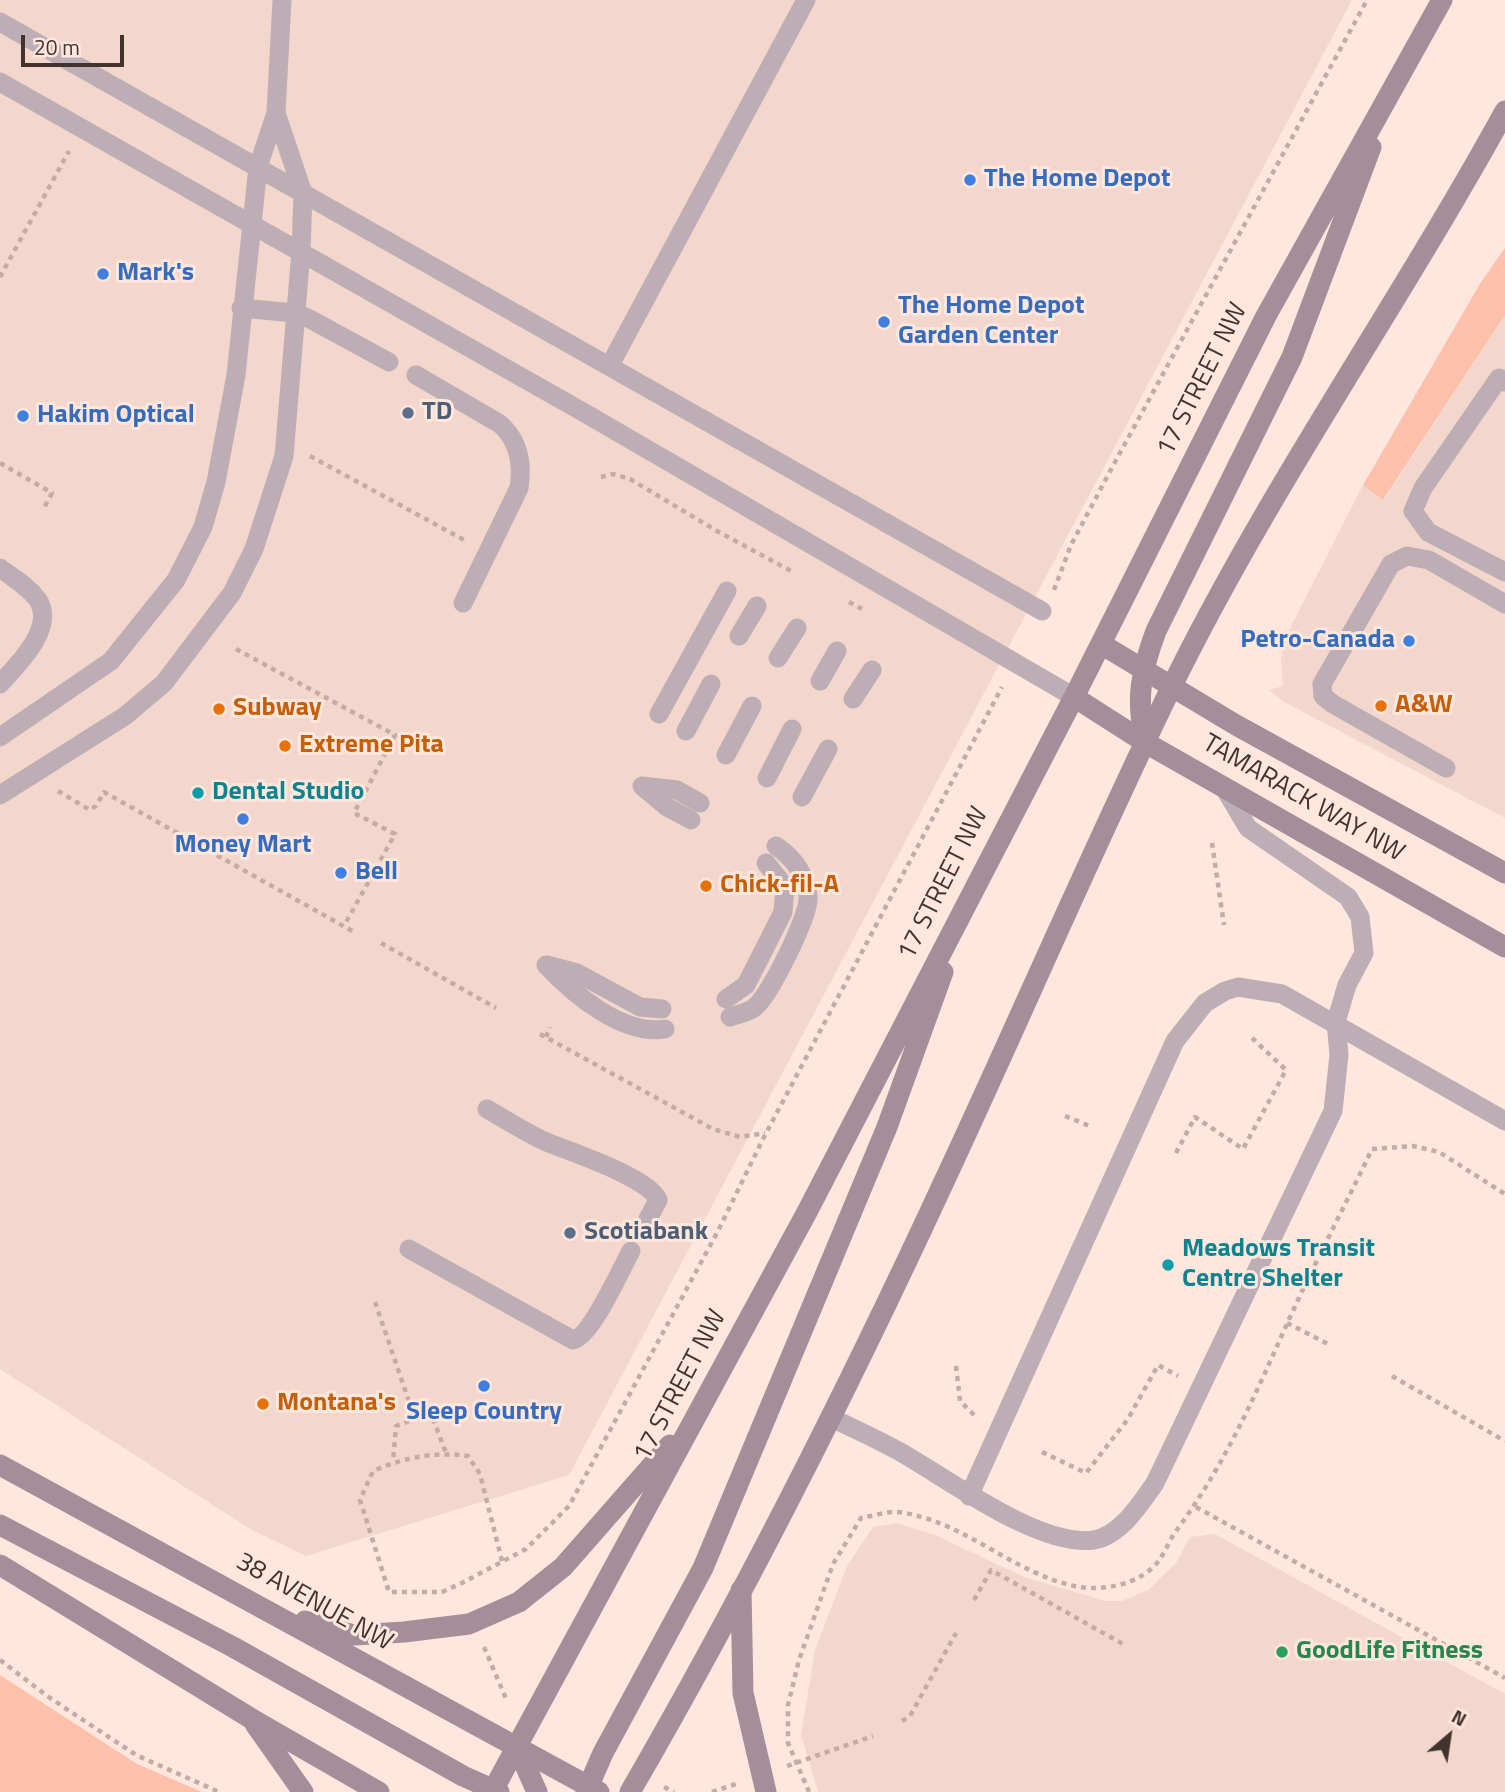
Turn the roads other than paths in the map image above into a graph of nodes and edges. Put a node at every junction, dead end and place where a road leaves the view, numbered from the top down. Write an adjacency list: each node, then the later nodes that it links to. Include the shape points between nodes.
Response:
1 (282, 0): 8 (lane)
2 (806, 0): 16 (lane)
3 (1442, 0): 5 (main road, 17 STREET NW)
4 (0, 22): 9 (lane)
5 (1398, 77): 28 (main road, 17 STREET NW, via 1266,316); 31 (main road, via 1292,357)
6 (0, 82): 11 (lane)
7 (1505, 111): 36 (main road, via 1443,224 1263,516)
8 (276, 113): 9 (lane); 10 (lane)
9 (258, 167): 10 (lane); 11 (lane)
10 (303, 193): 12 (lane); 16 (lane)
11 (253, 224): 12 (lane); 13 (lane)
12 (301, 251): 14 (lane); 37 (lane)
13 (242, 308): 14 (lane); 43 (lane, via 236,375 216,482 203,527 176,580 111,661)
14 (295, 313): 15 (lane); 51 (lane, via 284,456 254,549 232,593 164,683 125,716)
15 (389, 362)
16 (610, 365): 25 (lane)
17 (416, 375): 22 (lane, via 500,424 509,432 520,457 519,488)
18 (1502, 380): 20 (lane, via 1423,488 1413,511 1429,531)
19 (0, 568): 34 (lane, via 39,601 43,615 39,632)
20 (1505, 572)
21 (727, 591): 40 (lane)
22 (463, 603)
23 (1505, 604): 47 (lane, via 1429,561 1407,556 1391,564 1322,684 1323,696 1333,704)
24 (757, 606): 27 (lane)
25 (1042, 611)
26 (797, 628): 30 (lane)
27 (739, 636)
28 (1101, 644): 31 (main road, TAMARACK WAY NW); 37 (main road, 17 STREET NW)
29 (837, 651): 33 (lane)
30 (778, 658)
31 (1142, 668): 36 (main road, TAMARACK WAY NW); 44 (main road, via 1139,702)
32 (872, 670): 38 (lane)
33 (820, 681)
34 (0, 684)
35 (711, 684): 42 (lane)
36 (1172, 687): 44 (main road); 55 (main road, TAMARACK WAY NW)
37 (1074, 697): 44 (main road, TAMARACK WAY NW); 56 (main road, 17 STREET NW)
38 (853, 699)
39 (752, 706): 46 (lane)
40 (659, 714)
41 (792, 729): 48 (lane)
42 (686, 731)
43 (0, 737)
44 (1146, 743): 50 (main road, TAMARACK WAY NW); 68 (main road)
45 (828, 749): 52 (lane)
46 (726, 755)
47 (1446, 768)
48 (767, 778)
49 (642, 786): 53 (lane, via 677,790)
50 (1223, 786): 57 (main road, TAMARACK WAY NW); 60 (lane, via 1248,828 1349,897 1360,917 1364,953)
51 (0, 794)
52 (802, 797)
53 (696, 812)
54 (771, 855): 58 (lane, via 794,860 807,891 807,908 765,996 749,1012)
55 (1505, 873)
56 (973, 888): 67 (main road, 17 STREET NW); 77 (main road, via 887,1127 702,1568 603,1753)
57 (1505, 947)
58 (728, 1008)
59 (662, 1009): 61 (lane, via 640,1007 577,973 546,964 572,993 633,1027)
60 (1336, 1022): 63 (lane); 70 (lane, via 1282,994 1238,987 1205,1003 1189,1020 1135,1126); 70 (lane, via 1339,1055 1334,1111 1171,1451 1132,1517 1097,1540 1066,1540)
61 (665, 1030)
62 (487, 1109): 64 (lane, via 646,1187 658,1200)
63 (1505, 1121)
64 (648, 1219)
65 (410, 1249): 66 (lane, via 572,1340 589,1327)
66 (631, 1251)
67 (698, 1413): 74 (main road, via 563,1567 519,1602 469,1624 354,1635); 76 (main road, 17 STREET NW)
68 (830, 1417): 70 (lane, via 902,1453); 73 (main road)
69 (0, 1465): 74 (main road, 38 AVENUE NW)
70 (969, 1496)
71 (0, 1525): 78 (main road)
72 (0, 1565): 75 (main road)
73 (741, 1587): 82 (main road); 83 (main road, via 743,1693)
74 (270, 1610): 76 (main road, 38 AVENUE NW)
75 (252, 1719): 79 (main road); 80 (main road)
76 (517, 1747): 77 (main road, 38 AVENUE NW); 78 (main road, 17 STREET NW); 81 (main road)
77 (591, 1790)
78 (495, 1791)
79 (303, 1792)
80 (379, 1792)
81 (537, 1792)
82 (630, 1792)
83 (766, 1792)

